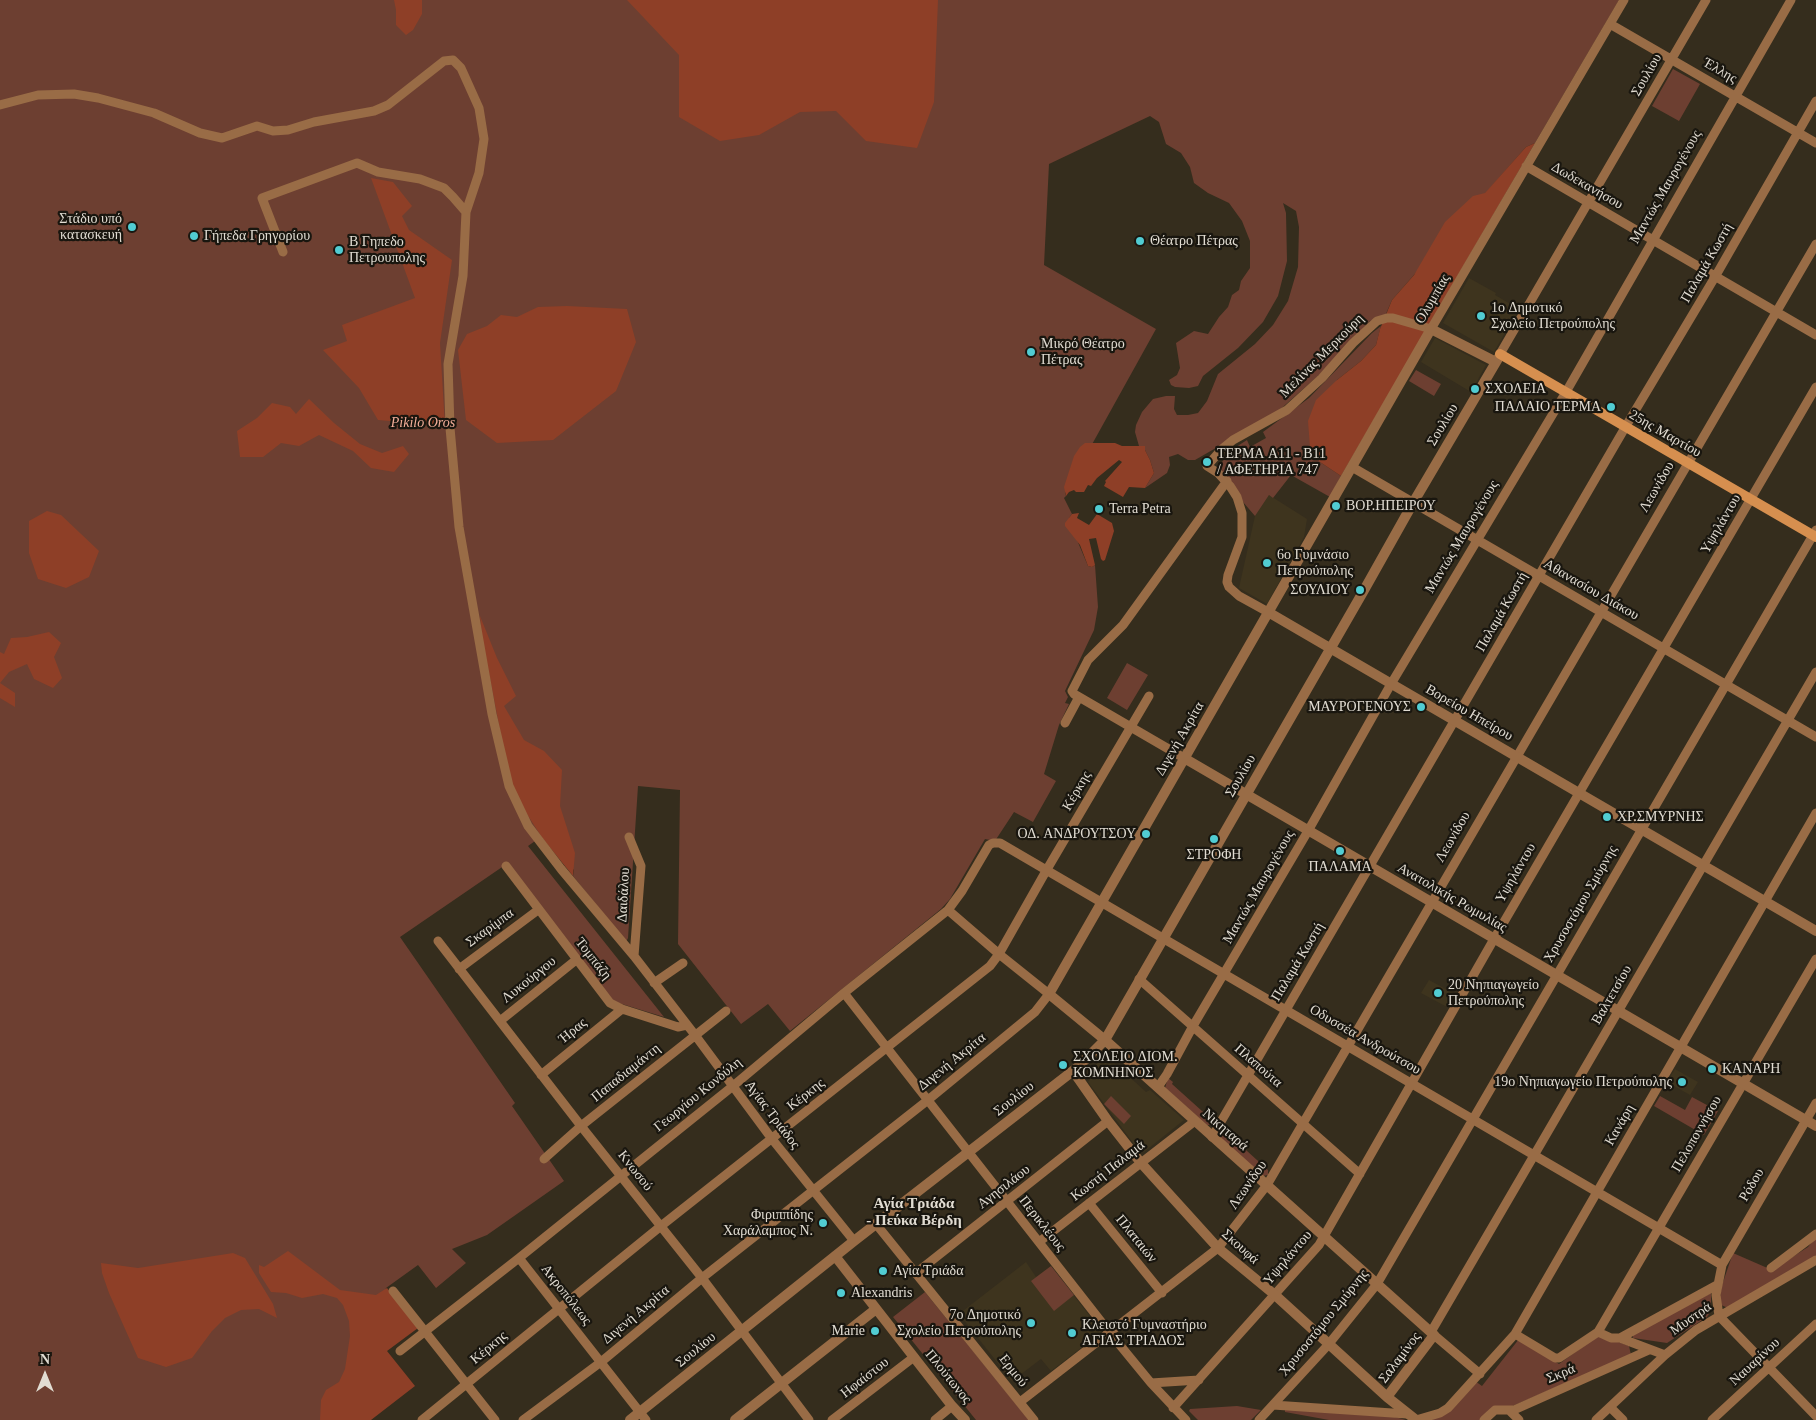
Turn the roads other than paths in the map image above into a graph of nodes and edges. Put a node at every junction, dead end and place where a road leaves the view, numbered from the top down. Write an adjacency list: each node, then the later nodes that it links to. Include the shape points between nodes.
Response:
1 (1624, 0): 4 (street, Ολυμπίας)
2 (1706, 0): 5 (street, Σουλίου)
3 (1791, 0): 6 (street, Μαντώς Μαυρογένους)
4 (1610, 24): 5 (street, Έλλης); 11 (street, Ολυμπίας)
5 (1672, 59): 6 (street, Έλλης); 12 (street, Σουλίου)
6 (1735, 96): 9 (street, Έλλης); 14 (street, Μαντώς Μαυρογένους)
7 (1816, 101): 9 (street, Παλαμά Κωστή)
8 (0, 105): 13 (street, Αγίας Τριάδος, via 38,96 74,94 154,113 200,133 222,138 257,126 273,131 288,130 374,111 388,105 444,62 453,60 461,68 479,108 484,139 479,173)
9 (1798, 133): 10 (street, Έλλης); 17 (street, Παλαμά Κωστή)
10 (1816, 143)
11 (1526, 166): 12 (street, Δωδεκανήσου); 19 (street, Ολυμπίας)
12 (1588, 203): 14 (street, Δωδεκανήσου); 21 (street, Σουλίου)
13 (466, 212): 16 (street, via 438,186 420,179 378,172 357,163 262,198); 71 (street, Αγίας Τριάδος, via 463,276 448,364 450,428 459,527 492,714 509,786 528,826)
14 (1652, 240): 17 (street, Δωδεκανήσου); 23 (street, Μαντώς Μαυρογένους)
15 (1816, 244): 18 (street, Λεωνίδου)
16 (283, 252)
17 (1715, 277): 18 (street, Δωδεκανήσου); 24 (street, Παλαμά Κωστή)
18 (1776, 312): 20 (street, Δωδεκανήσου); 25 (street, Λεωνίδου)
19 (1431, 329): 21 (street, Μελίνας Μερκούρη); 26 (street, Μελίνας Μερκούρη, via 1393,318 1377,321 1309,391 1281,414 1233,440); 27 (street, Ολυμπίας)
20 (1816, 336)
21 (1498, 358): 23 (main road, 25ης Μαρτίου); 30 (street, Σουλίου)
22 (1816, 386): 29 (street, Υψηλάντου)
23 (1566, 392): 24 (main road, 25ης Μαρτίου); 32 (street, Μαντώς Μαυρογένους)
24 (1626, 426): 25 (main road, 25ης Μαρτίου); 33 (street, Παλαμά Κωστή)
25 (1687, 462): 29 (main road, 25ης Μαρτίου); 35 (street, Λεωνίδου)
26 (1207, 466): 28 (street, Βορείου Ηπείρου)
27 (1352, 467): 30 (street, Αθανασίου Διάκου); 34 (street, Ολυμπίας)
28 (1227, 481): 34 (street, Βορείου Ηπείρου, via 1238,498 1244,524 1227,582 1239,596); 41 (street, via 1123,624 1088,660 1073,689)
29 (1751, 500): 31 (main road, 25ης Μαρτίου); 37 (street, Υψηλάντου)
30 (1413, 503): 32 (street, Αθανασίου Διάκου); 36 (street, Σουλίου)
31 (1815, 534): 40 (street, Χρυσοστόμου Σμύρνης)
32 (1476, 540): 33 (street, Αθανασίου Διάκου); 39 (street, Μαντώς Μαυρογένους)
33 (1539, 576): 35 (street, Αθανασίου Διάκου); 43 (street, Παλαμά Κωστή)
34 (1268, 612): 36 (street, Βορείου Ηπείρου); 49 (street, Διγενή Ακρίτα)
35 (1601, 612): 37 (street, Αθανασίου Διάκου); 48 (street, Λεωνίδου)
36 (1330, 648): 39 (street, Βορείου Ηπείρου); 51 (street, Σουλίου)
37 (1664, 649): 40 (street, Αθανασίου Διάκου); 50 (street, Υψηλάντου)
38 (1816, 672): 44 (street, Βαλτετσίου)
39 (1391, 684): 43 (street, Βορείου Ηπείρου); 54 (street, Μαντώς Μαυρογένους)
40 (1726, 685): 44 (street, Αθανασίου Διάκου); 53 (street, Χρυσοστόμου Σμύρνης)
41 (1076, 696): 45 (street); 46 (street, Ανατολικής Ρωμυλίας)
42 (1150, 696): 46 (street, Κέρκης)
43 (1455, 721): 48 (street, Βορείου Ηπείρου); 59 (street, Παλαμά Κωστή)
44 (1788, 721): 47 (street, Αθανασίου Διάκου); 57 (street, Βαλτετσίου)
45 (1064, 723)
46 (1131, 727): 49 (street, Ανατολικής Ρωμυλίας); 60 (street, Κέρκης)
47 (1816, 737)
48 (1516, 756): 50 (street, Βορείου Ηπείρου); 63 (street, Λεωνίδου)
49 (1184, 758): 51 (street, Ανατολικής Ρωμυλίας); 62 (street, Διγενή Ακρίτα)
50 (1579, 793): 53 (street, Βορείου Ηπείρου); 68 (street, Υψηλάντου)
51 (1246, 795): 54 (street, Ανατολικής Ρωμυλίας); 67 (street, Σουλίου)
52 (1816, 812): 61 (street, Κανάρη)
53 (1641, 829): 57 (street, Βορείου Ηπείρου); 77 (street, Χρυσοστόμου Σμύρνης)
54 (1308, 831): 59 (street, Ανατολικής Ρωμυλίας); 76 (street, Μαντώς Μαυρογένους)
55 (629, 837): 71 (street, Δαιδάλου, via 641,866)
56 (993, 843): 60 (street, Οδυσσέα Ανδρούτσου, via 1000,843); 65 (street, Γεωργίου Κονδύλη)
57 (1703, 865): 61 (street, Βορείου Ηπείρου); 85 (street, Βαλτετσίου)
58 (506, 866): 64 (street, Τομπάζη)
59 (1370, 867): 63 (street, Ανατολικής Ρωμυλίας); 83 (street, Παλαμά Κωστή)
60 (1046, 871): 62 (street, Οδυσσέα Ανδρούτσου); 70 (street, Κέρκης)
61 (1764, 901): 66 (street, Βορείου Ηπείρου); 92 (street, Κανάρη)
62 (1100, 902): 67 (street, Οδυσσέα Ανδρούτσου); 81 (street, Διγενή Ακρίτα)
63 (1432, 903): 68 (street, Ανατολικής Ρωμυλίας); 91 (street, Λεωνίδου)
64 (538, 910): 73 (street, Τομπάζη); 75 (street, Σκαρίμπα)
65 (948, 910): 70 (street, Νικηταρά); 80 (street, Γεωργίου Κονδύλη)
66 (1816, 931)
67 (1163, 939): 76 (street, Οδυσσέα Ανδρούτσου); 78 (street, Σουλίου)
68 (1494, 939): 77 (street, Ανατολικής Ρωμυλίας); 97 (street, Υψηλάντου)
69 (438, 941): 75 (street, Κνωσού)
70 (999, 954): 81 (street, Νικηταρά); 93 (street, Κέρκης, via 990,966)
71 (634, 956): 79 (street, Αγίας Τριάδος)
72 (1816, 959): 98 (street, Πελοποννήσου)
73 (576, 960): 82 (street, Τομπάζη, via 610,1003); 86 (street, Λυκούργου)
74 (682, 963): 79 (street)
75 (459, 969): 86 (street, Κνωσού)
76 (1224, 975): 83 (street, Οδυσσέα Ανδρούτσου); 88 (street, Μαντώς Μαυρογένους)
77 (1556, 975): 85 (street, Ανατολικής Ρωμυλίας); 103 (street, Χρυσοστόμου Σμύρνης)
78 (1139, 979): 88 (street, Πλαπούτα); 90 (street, Σουλίου)
79 (654, 983): 87 (street, Αγίας Τριάδος)
80 (844, 993): 93 (street, Περικλέους); 99 (street, Γεωργίου Κονδύλη)
81 (1049, 994): 90 (street, Νικηταρά); 101 (street, Διγενή Ακρίτα, via 1035,1012)
82 (622, 1009): 87 (street, Τομπάζη, via 678,1027); 95 (street, Ήρας)
83 (1286, 1010): 91 (street, Οδυσσέα Ανδρούτσου); 96 (street, Παλαμά Κωστή)
84 (726, 1011): 89 (street, Παπαδιαμάντη)
85 (1618, 1011): 92 (street, Ανατολικής Ρωμυλίας); 113 (street, Βαλτετσίου)
86 (500, 1021): 95 (street, Κνωσού)
87 (687, 1025): 89 (street, Αγίας Τριάδος)
88 (1192, 1026): 96 (street, Πλαπούτα); 100 (street, Μαντώς Μαυρογένους)
89 (695, 1035): 99 (street, Αγίας Τριάδος); 108 (street, Παπαδιαμάντη)
90 (1104, 1040): 94 (street, Σουλίου); 100 (street, Νικηταρά)
91 (1348, 1046): 97 (street, Οδυσσέα Ανδρούτσου); 107 (street, Λεωνίδου)
92 (1681, 1047): 98 (street, Ανατολικής Ρωμυλίας); 120 (street, Κανάρη)
93 (887, 1048): 101 (street, Περικλέους); 111 (street, Κέρκης)
94 (1073, 1070): 105 (street, Σκουφά); 112 (street, Σουλίου)
95 (541, 1075): 108 (street, Κνωσού)
96 (1248, 1076): 107 (street, Πλαπούτα); 110 (street, Παλαμά Κωστή)
97 (1411, 1082): 103 (street, Οδυσσέα Ανδρούτσου); 116 (street, Υψηλάντου)
98 (1742, 1083): 104 (street, Ανατολικής Ρωμυλίας); 125 (street, Πελοποννήσου)
99 (733, 1086): 111 (street, Αγίας Τριάδος); 117 (street, Γεωργίου Κονδύλη)
100 (1158, 1087): 106 (street, Νικηταρά)
101 (928, 1100): 112 (street, Περικλέους); 119 (street, Διγενή Ακρίτα)
102 (1816, 1103): 104 (street, Ρόδου)
103 (1473, 1118): 113 (street, Οδυσσέα Ανδρούτσου); 138 (street, Χρυσοστόμου Σμύρνης)
104 (1806, 1120): 109 (street, Ανατολικής Ρωμυλίας); 134 (street, Ρόδου)
105 (1108, 1121): 115 (street, Σκουφά); 121 (street, Αγησιλάου)
106 (1195, 1121): 110 (street, Νικηταρά); 115 (street, Κωστή Παλαμά)
107 (1304, 1124): 116 (street, Πλαπούτα); 118 (street, Λεωνίδου)
108 (581, 1126): 114 (street, Παπαδιαμάντη); 117 (street, Κνωσού)
109 (1816, 1126)
110 (1212, 1137): 118 (street, Νικηταρά)
111 (772, 1139): 119 (street, Αγίας Τριάδος); 124 (street, Κέρκης)
112 (968, 1152): 121 (street, Περικλέους); 123 (street, Σουλίου)
113 (1535, 1155): 120 (street, Οδυσσέα Ανδρούτσου); 151 (street, Βαλτετσίου)
114 (544, 1159)
115 (1141, 1163): 122 (street, Κωστή Παλαμά); 130 (street, Σκουφά)
116 (1360, 1174): 127 (street, Υψηλάντου)
117 (621, 1175): 124 (street, Κνωσού); 132 (street, Γεωργίου Κονδύλη)
118 (1267, 1185): 127 (street, Νικηταρά); 130 (street, Λεωνίδου)
119 (814, 1190): 128 (street, Αγίας Τριάδος); 137 (street, Διγενή Ακρίτα)
120 (1597, 1192): 125 (street, Οδυσσέα Ανδρούτσου); 152 (street, Κανάρη)
121 (1008, 1202): 129 (street, Περικλέους); 136 (street, Αγησιλάου)
122 (1089, 1203): 129 (street, Κωστή Παλαμά); 141 (street, Πλαταιών)
123 (876, 1224): 128 (street, Σουλίου); 136 (street, Ερμού)
124 (660, 1226): 137 (street, Κνωσού); 143 (street, Κέρκης)
125 (1659, 1227): 134 (street, Οδυσσέα Ανδρούτσου); 149 (street, Πελοποννήσου)
126 (1816, 1234): 135 (street)
127 (1324, 1236): 138 (street, Νικηταρά); 142 (street, Υψηλάντου)
128 (854, 1241): 131 (street, Σουλίου)
129 (1039, 1242): 150 (street, Περικλέους)
130 (1218, 1248): 141 (street, Λεωνίδου); 142 (street, Σκουφά)
131 (835, 1256): 144 (street, Πλούτωνος); 147 (street, Σουλίου)
132 (519, 1258): 143 (street, Ακροπόλεως); 148 (street, Γεωργίου Κονδύλη)
133 (1816, 1260): 145 (street, Μυστρά)
134 (1722, 1265): 139 (street, Ρόδου)
135 (1771, 1268)
136 (916, 1273): 167 (street, Ερμού)
137 (702, 1278): 147 (street, Κνωσού); 159 (street, Διγενή Ακρίτα)
138 (1377, 1284): 151 (street, Νικηταρά); 154 (street, Χρυσοστόμου Σμύρνης)
139 (1717, 1284): 145 (street, Ρόδου); 153 (street)
140 (393, 1291): 148 (street)
141 (1162, 1293): 150 (street, Λεωνίδου)
142 (1274, 1295): 154 (street, Σκουφά); 162 (street, Υψηλάντου)
143 (558, 1308): 159 (street, Ακροπόλεως); 164 (street, Κέρκης)
144 (876, 1309): 158 (street, Πλούτωνος); 165 (street)
145 (1718, 1316): 157 (street, Μυστρά); 160 (street)
146 (1816, 1324): 160 (street, Ναυαρίνου)
147 (742, 1331): 165 (street, Κνωσού); 173 (street, Σουλίου)
148 (424, 1332): 156 (street, Γεωργίου Κονδύλη); 164 (street)
149 (1598, 1332): 152 (street, via 1559,1358); 153 (street)
150 (1110, 1333): 163 (street, Περικλέους); 167 (street, Λεωνίδου)
151 (1433, 1334): 161 (street, Νικηταρά); 166 (street, Σαλαμίνος)
152 (1514, 1334): 161 (street, Κανάρη)
153 (1620, 1338): 155 (street)
154 (1328, 1345): 166 (street, Σκουφά); 169 (street, Χρυσοστόμου Σμύρνης)
155 (1649, 1350): 157 (street); 172 (street, Σκρά)
156 (400, 1352)
157 (1666, 1355): 170 (street, Μυστρά)
158 (914, 1357): 168 (street, Πλούτωνος); 182 (street, Ηφαίστου)
159 (600, 1362): 173 (street, Ακροπόλεως); 178 (street, Διγενή Ακρίτα)
160 (1770, 1367): 174 (street); 192 (street, Ναυαρίνου)
161 (1480, 1374): 175 (street, Κανάρη, via 1448,1408)
162 (1199, 1380): 163 (street); 171 (street, Υψηλάντου)
163 (1151, 1383): 171 (street, Περικλέους)
164 (468, 1384): 176 (street, Κέρκης); 177 (street)
165 (780, 1384): 180 (street); 181 (street, Κνωσού)
166 (1387, 1397): 175 (street, Σκουφά)
167 (1020, 1402): 185 (street, Ερμού)
168 (952, 1406): 183 (street); 184 (street, Πλούτωνος)
169 (1273, 1406): 175 (street); 187 (street, Χρυσοστόμου Σμύρνης)
170 (1610, 1407): 190 (street, Μυστρά); 191 (street)
171 (1174, 1408): 186 (street, Περικλέους)
172 (1510, 1411): 188 (street, Σκρά, via 1495,1410); 189 (street)
173 (643, 1416): 179 (street, Σουλίου)
174 (1816, 1416)
175 (1413, 1418)
176 (422, 1420)
177 (496, 1420)
178 (523, 1420)
179 (630, 1420)
180 (735, 1420)
181 (809, 1420)
182 (832, 1420)
183 (935, 1420)
184 (965, 1420)
185 (1034, 1420)
186 (1186, 1420)
187 (1260, 1420)
188 (1484, 1420)
189 (1519, 1420)
190 (1596, 1420)
191 (1623, 1420)
192 (1712, 1420)

